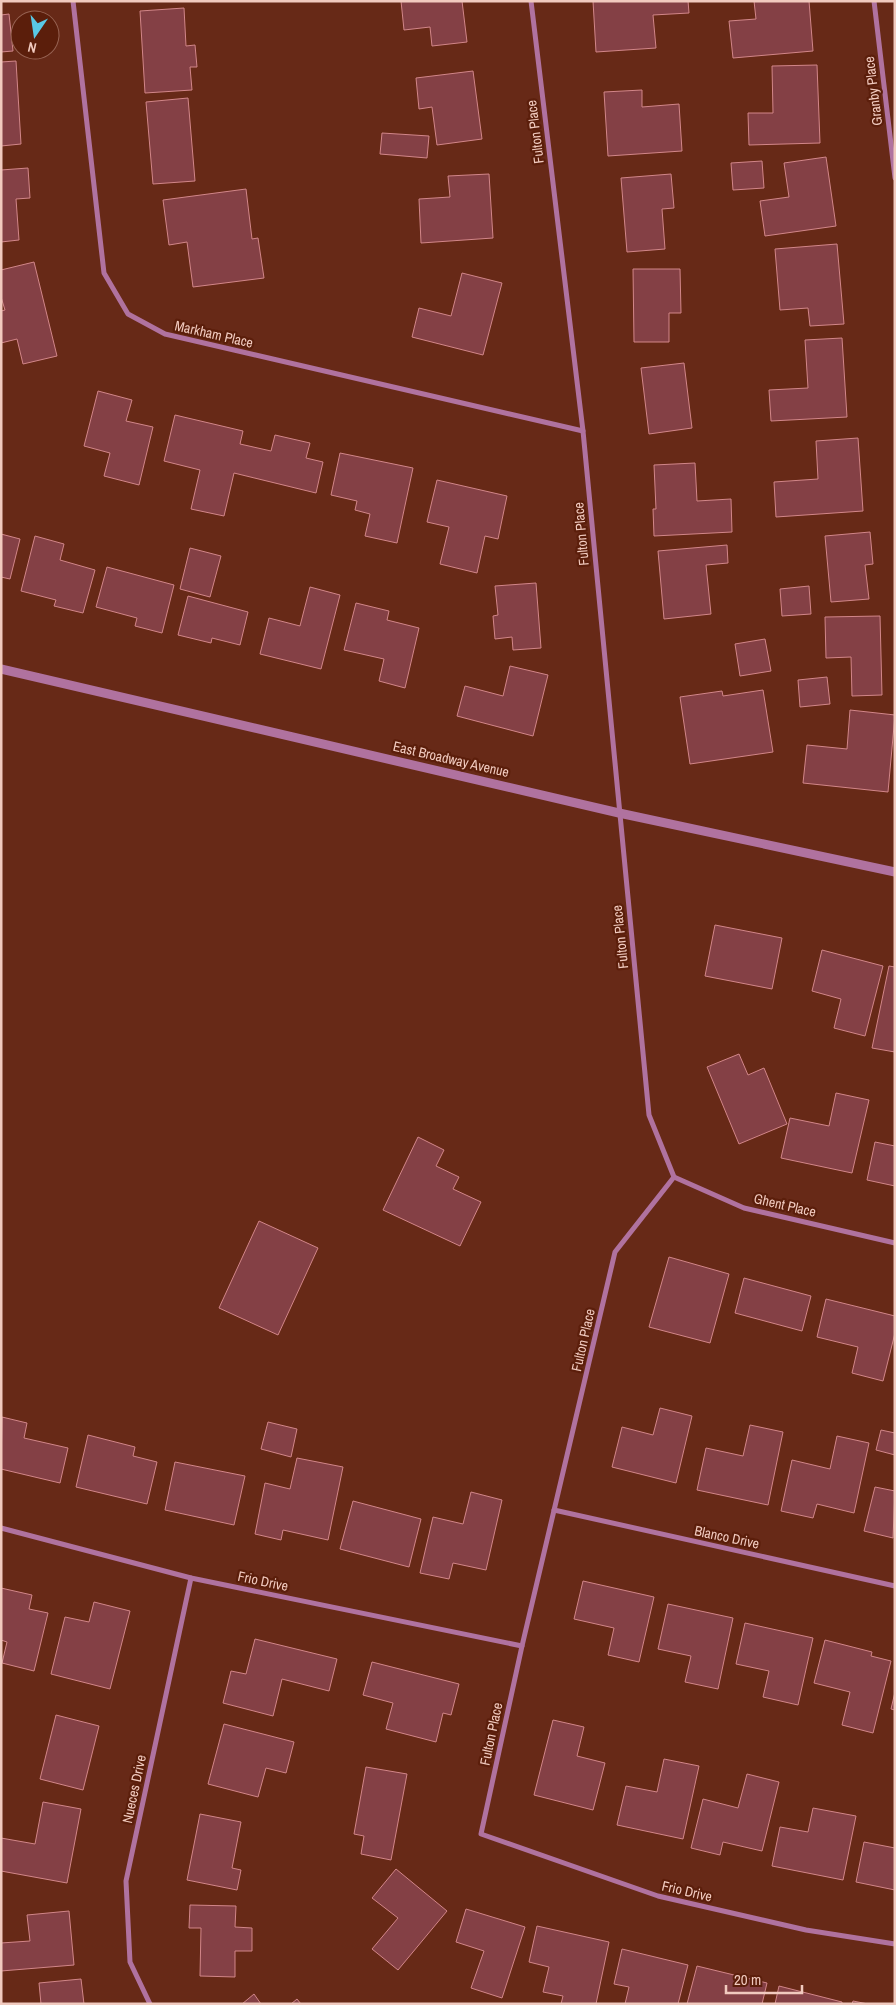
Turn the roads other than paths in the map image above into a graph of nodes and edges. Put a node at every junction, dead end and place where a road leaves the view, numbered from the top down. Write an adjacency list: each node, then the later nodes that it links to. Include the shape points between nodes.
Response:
1 (73, 1): 5 (street, Markham Place, via 104,273 128,314 165,334)
2 (531, 1): 5 (street, Fulton Place)
3 (874, 1): 4 (street, Granby Place)
4 (895, 178)
5 (583, 431): 7 (street, Fulton Place)
6 (1, 669): 7 (street, East Broadway Avenue)
7 (619, 813): 8 (street, East Broadway Avenue); 9 (street, Fulton Place, via 649,1116)
8 (895, 872)
9 (674, 1177): 10 (street, Ghent Place, via 744,1208); 11 (street, Fulton Place, via 615,1252)
10 (895, 1243)
11 (554, 1510): 14 (street, Blanco Drive); 15 (street, Fulton Place)
12 (1, 1528): 13 (street, Frio Drive)
13 (191, 1578): 15 (street, Frio Drive); 18 (street, Nueces Drive, via 126,1881 130,1962)
14 (895, 1586)
15 (522, 1646): 16 (street, Fulton Place)
16 (481, 1834): 17 (street, Frio Drive, via 658,1896 806,1930)
17 (895, 1944)
18 (150, 2004)

